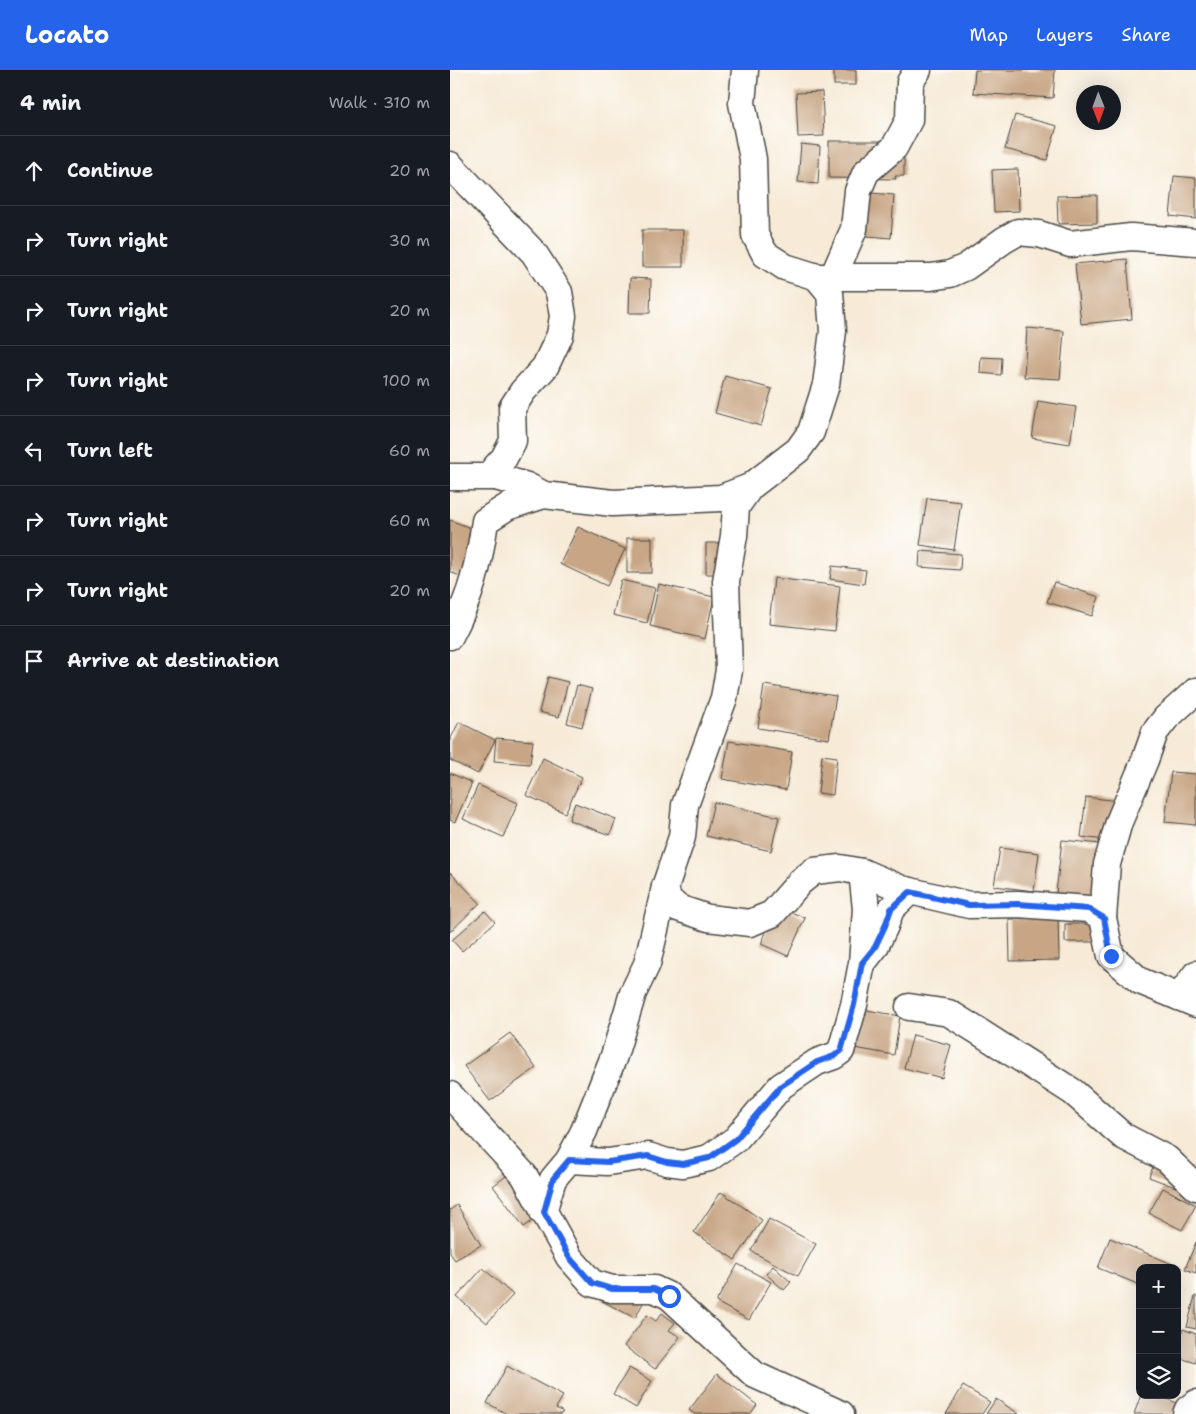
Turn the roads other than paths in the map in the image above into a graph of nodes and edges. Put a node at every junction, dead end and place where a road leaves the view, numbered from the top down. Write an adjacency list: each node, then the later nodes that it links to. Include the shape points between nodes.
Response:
1 (745, 70): 5 (street, via 742,103 754,159 755,235 765,254 785,267)
2 (918, 70): 5 (street, via 910,82 909,120 894,148 866,172 858,191 854,229)
3 (450, 165): 7 (street, via 534,254 559,292 563,316 560,335 545,367 512,408 513,441 494,469)
4 (1196, 242): 5 (street, via 1131,237 1070,244 1038,234 1018,232 950,274 931,277)
5 (825, 277): 8 (street, via 833,331 826,385 811,432 798,450)
6 (450, 477): 7 (street)
7 (496, 477): 9 (street)
8 (750, 487): 9 (street, via 721,498 623,503); 13 (street, via 736,507 726,581 729,670 724,698 684,805 682,837)
9 (544, 495): 10 (street, via 507,507 485,521 480,560 464,610)
10 (450, 636)
11 (1196, 691): 15 (street, via 1155,732 1119,822 1107,864)
12 (862, 872): 13 (street, via 840,868 814,871 772,914 750,923 708,918 678,908 668,899); 14 (street); 16 (street, via 866,909)
13 (664, 887): 21 (street, via 646,964 614,1056)
14 (910, 892): 15 (street, via 969,905 1018,904 1089,909); 16 (street, via 891,909 875,947)
15 (1104, 918): 18 (street, via 1111,956 1140,981)
16 (862, 963): 21 (street, via 841,1051 817,1062 781,1086 736,1139 709,1158 683,1164 648,1156 608,1162)
17 (1196, 974): 18 (street)
18 (1188, 1000)
19 (909, 1007): 22 (street, via 949,1013 981,1033 1072,1092 1123,1136 1167,1160)
20 (450, 1095): 23 (street, via 524,1175)
21 (569, 1160): 23 (street, via 553,1179)
22 (1196, 1187)
23 (544, 1212): 25 (street, via 569,1257 592,1283 612,1289 654,1289 669,1296 755,1375)
24 (1196, 1403): 26 (street)
25 (841, 1414)
26 (1186, 1414)

